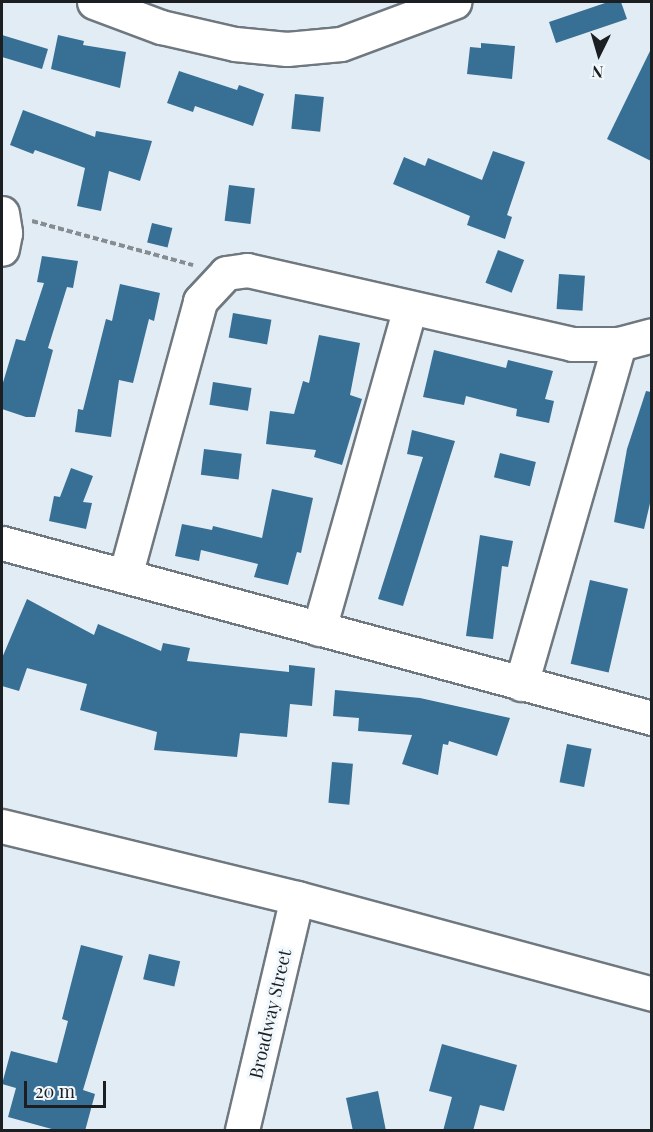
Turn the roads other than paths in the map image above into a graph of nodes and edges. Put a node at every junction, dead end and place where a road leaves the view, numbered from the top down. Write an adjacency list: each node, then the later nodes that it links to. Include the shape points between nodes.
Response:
1 (94, 2): 2 (street, via 161,27 235,44 287,49 341,44)
2 (454, 2)
3 (2, 213): 4 (street)
4 (2, 249)
5 (410, 308): 7 (street, via 572,344); 9 (street, via 247,270 226,273 200,301); 10 (street)
6 (651, 335): 7 (street)
7 (619, 344): 11 (street)
8 (2, 543): 9 (street)
9 (125, 576): 10 (street)
10 (319, 629): 11 (street)
11 (521, 684): 12 (street)
12 (651, 718)
13 (2, 826): 14 (street)
14 (297, 898): 15 (street); 16 (street, Broadway Street)
15 (651, 994)
16 (242, 1131)

